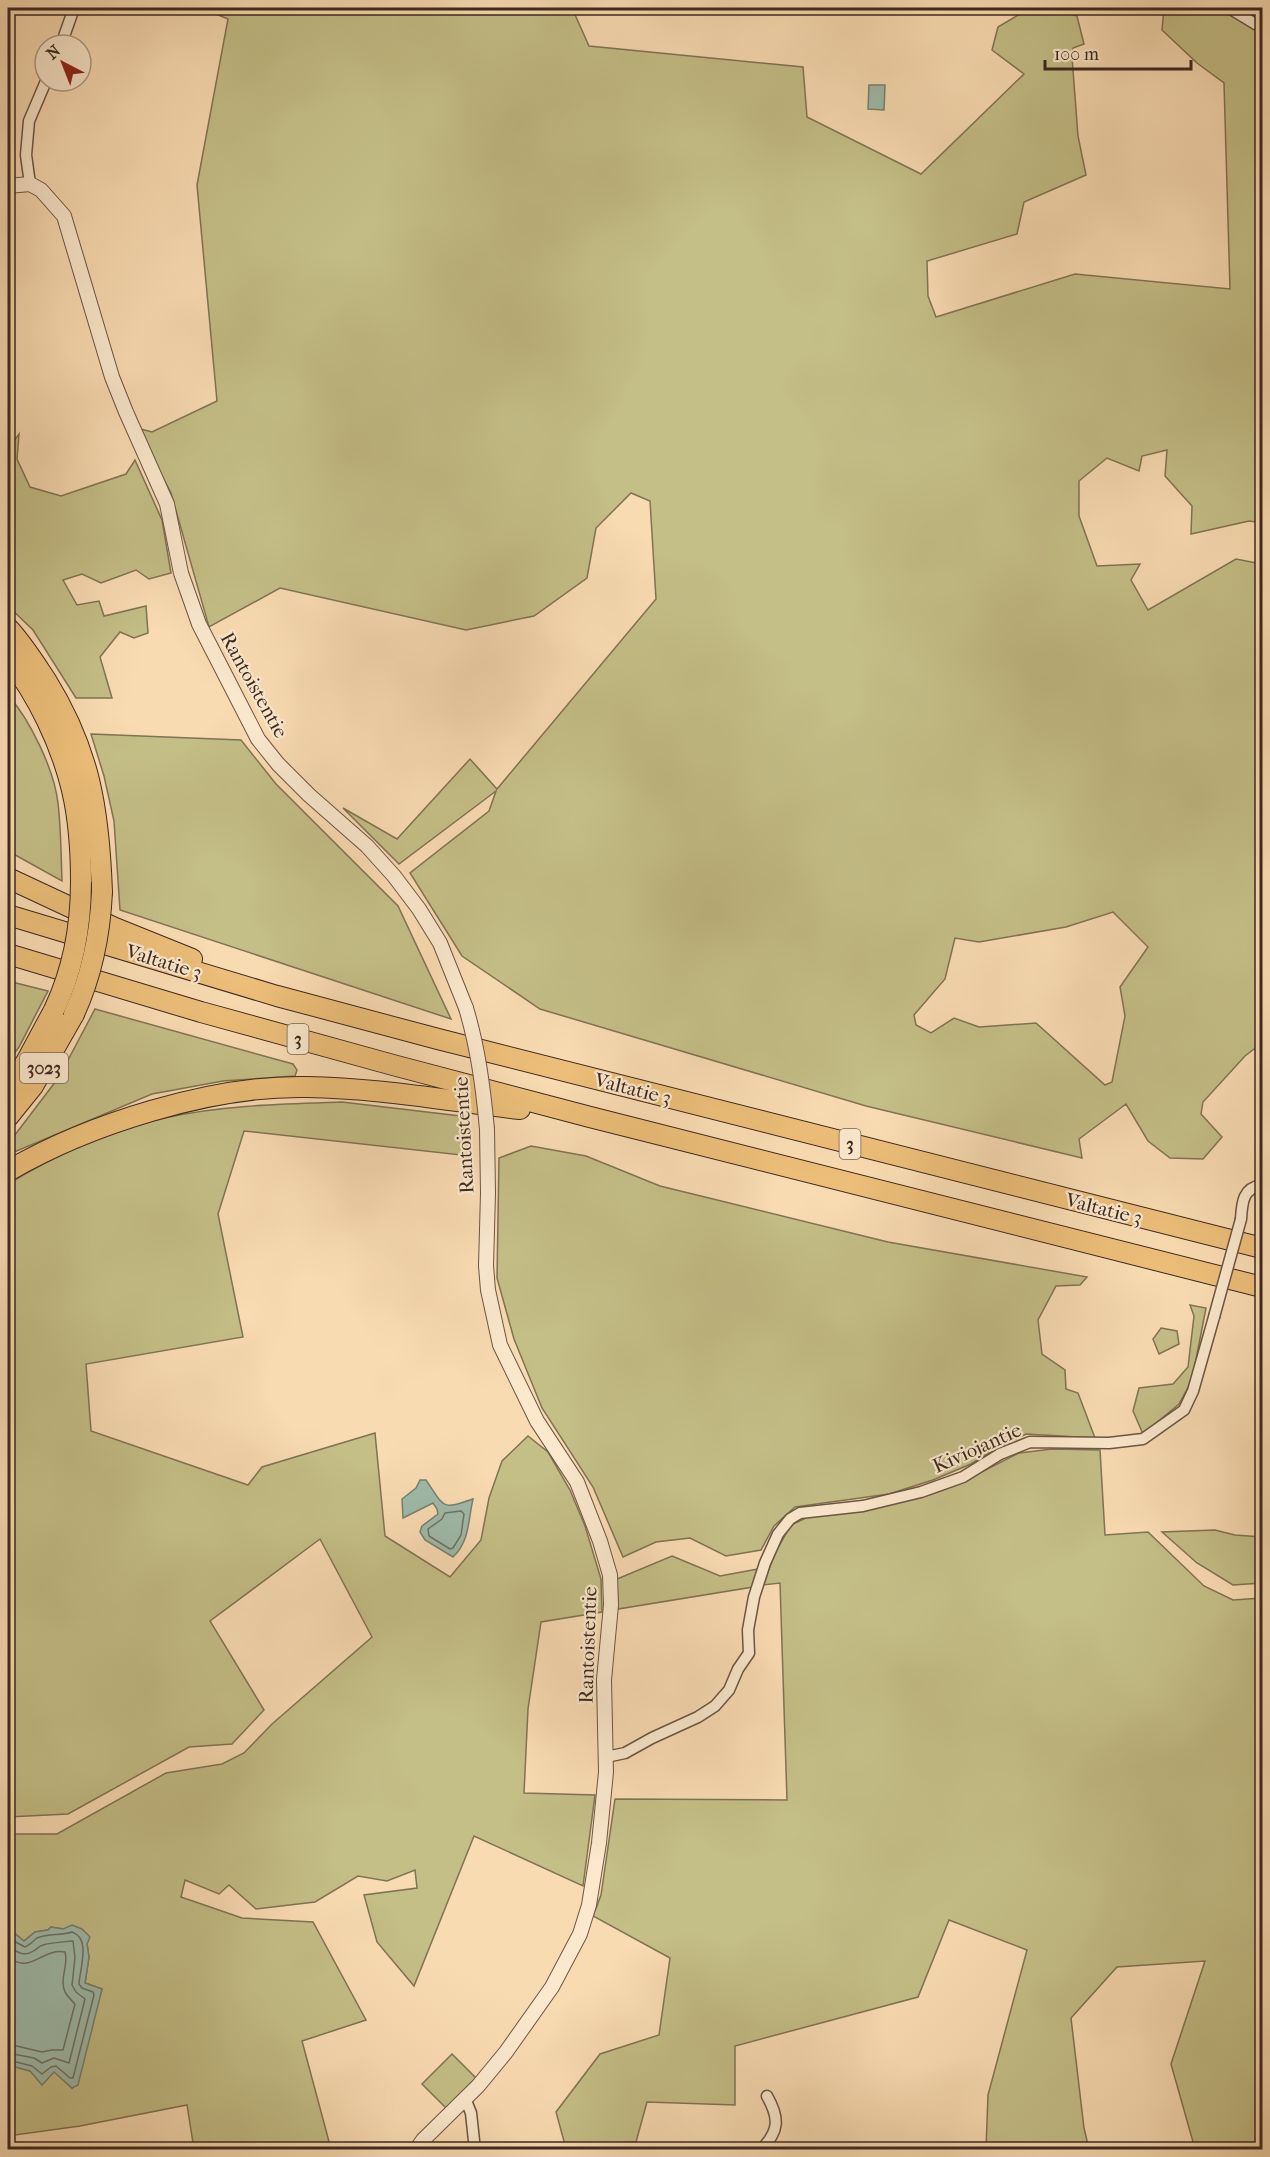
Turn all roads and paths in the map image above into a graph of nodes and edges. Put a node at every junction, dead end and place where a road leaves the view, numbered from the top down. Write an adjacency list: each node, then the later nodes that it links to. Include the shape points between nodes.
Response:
1 (74, 8): 4 (street)
2 (1229, 8): 3 (street)
3 (1263, 28)
4 (65, 33)
5 (41, 93): 6 (street, via 28,121 26,155)
6 (30, 184): 7 (street); 21 (street, Rantoistentie, bridge, via 42,190 64,216 112,377 167,504 182,573 199,624 237,702 278,764 367,846 419,909 440,944 466,1008 482,1074 487,1129 486,1266 500,1345 537,1422 577,1482 610,1575 604,1680)
7 (8, 186)
8 (8, 628): 15 (highway, 3023, bridge, via 59,702 81,749 96,810 102,892 99,934 83,994 33,1086)
9 (8, 657): 14 (highway, 3023, bridge, via 42,712 72,789 81,852 78,928 64,989)
10 (8, 878): 13 (highway)
11 (8, 915): 13 (highway, Valtatie 3 / 3)
12 (8, 954): 16 (highway, Valtatie 3 / 3, via 201,1012)
13 (277, 996): 19 (highway, Valtatie 3 / 3)
14 (8, 1088)
15 (8, 1117)
16 (590, 1117): 17 (highway, via 362,1089 251,1090 132,1117 74,1138); 20 (highway, Valtatie 3 / 3)
17 (8, 1171)
18 (1263, 1185): 21 (street, Kiviojantie, bridge, via 1250,1189 1242,1202 1241,1219 1214,1317 1184,1410 1143,1439 1109,1443 1030,1442 1000,1454 963,1477 921,1492 863,1506 800,1513 790,1519 778,1534 765,1563 748,1629 749,1653 729,1689 715,1706 698,1717 626,1753)
19 (1263, 1248)
20 (1263, 1287)
21 (606, 1757): 23 (street, Rantoistentie, via 596,1863 580,1934 538,2008)
22 (767, 2096): 26 (street, via 774,2108 775,2128 774,2136)
23 (465, 2098): 24 (street, Rantoistentie); 25 (street, via 471,2113)
24 (417, 2150)
25 (475, 2150)
26 (761, 2150)

